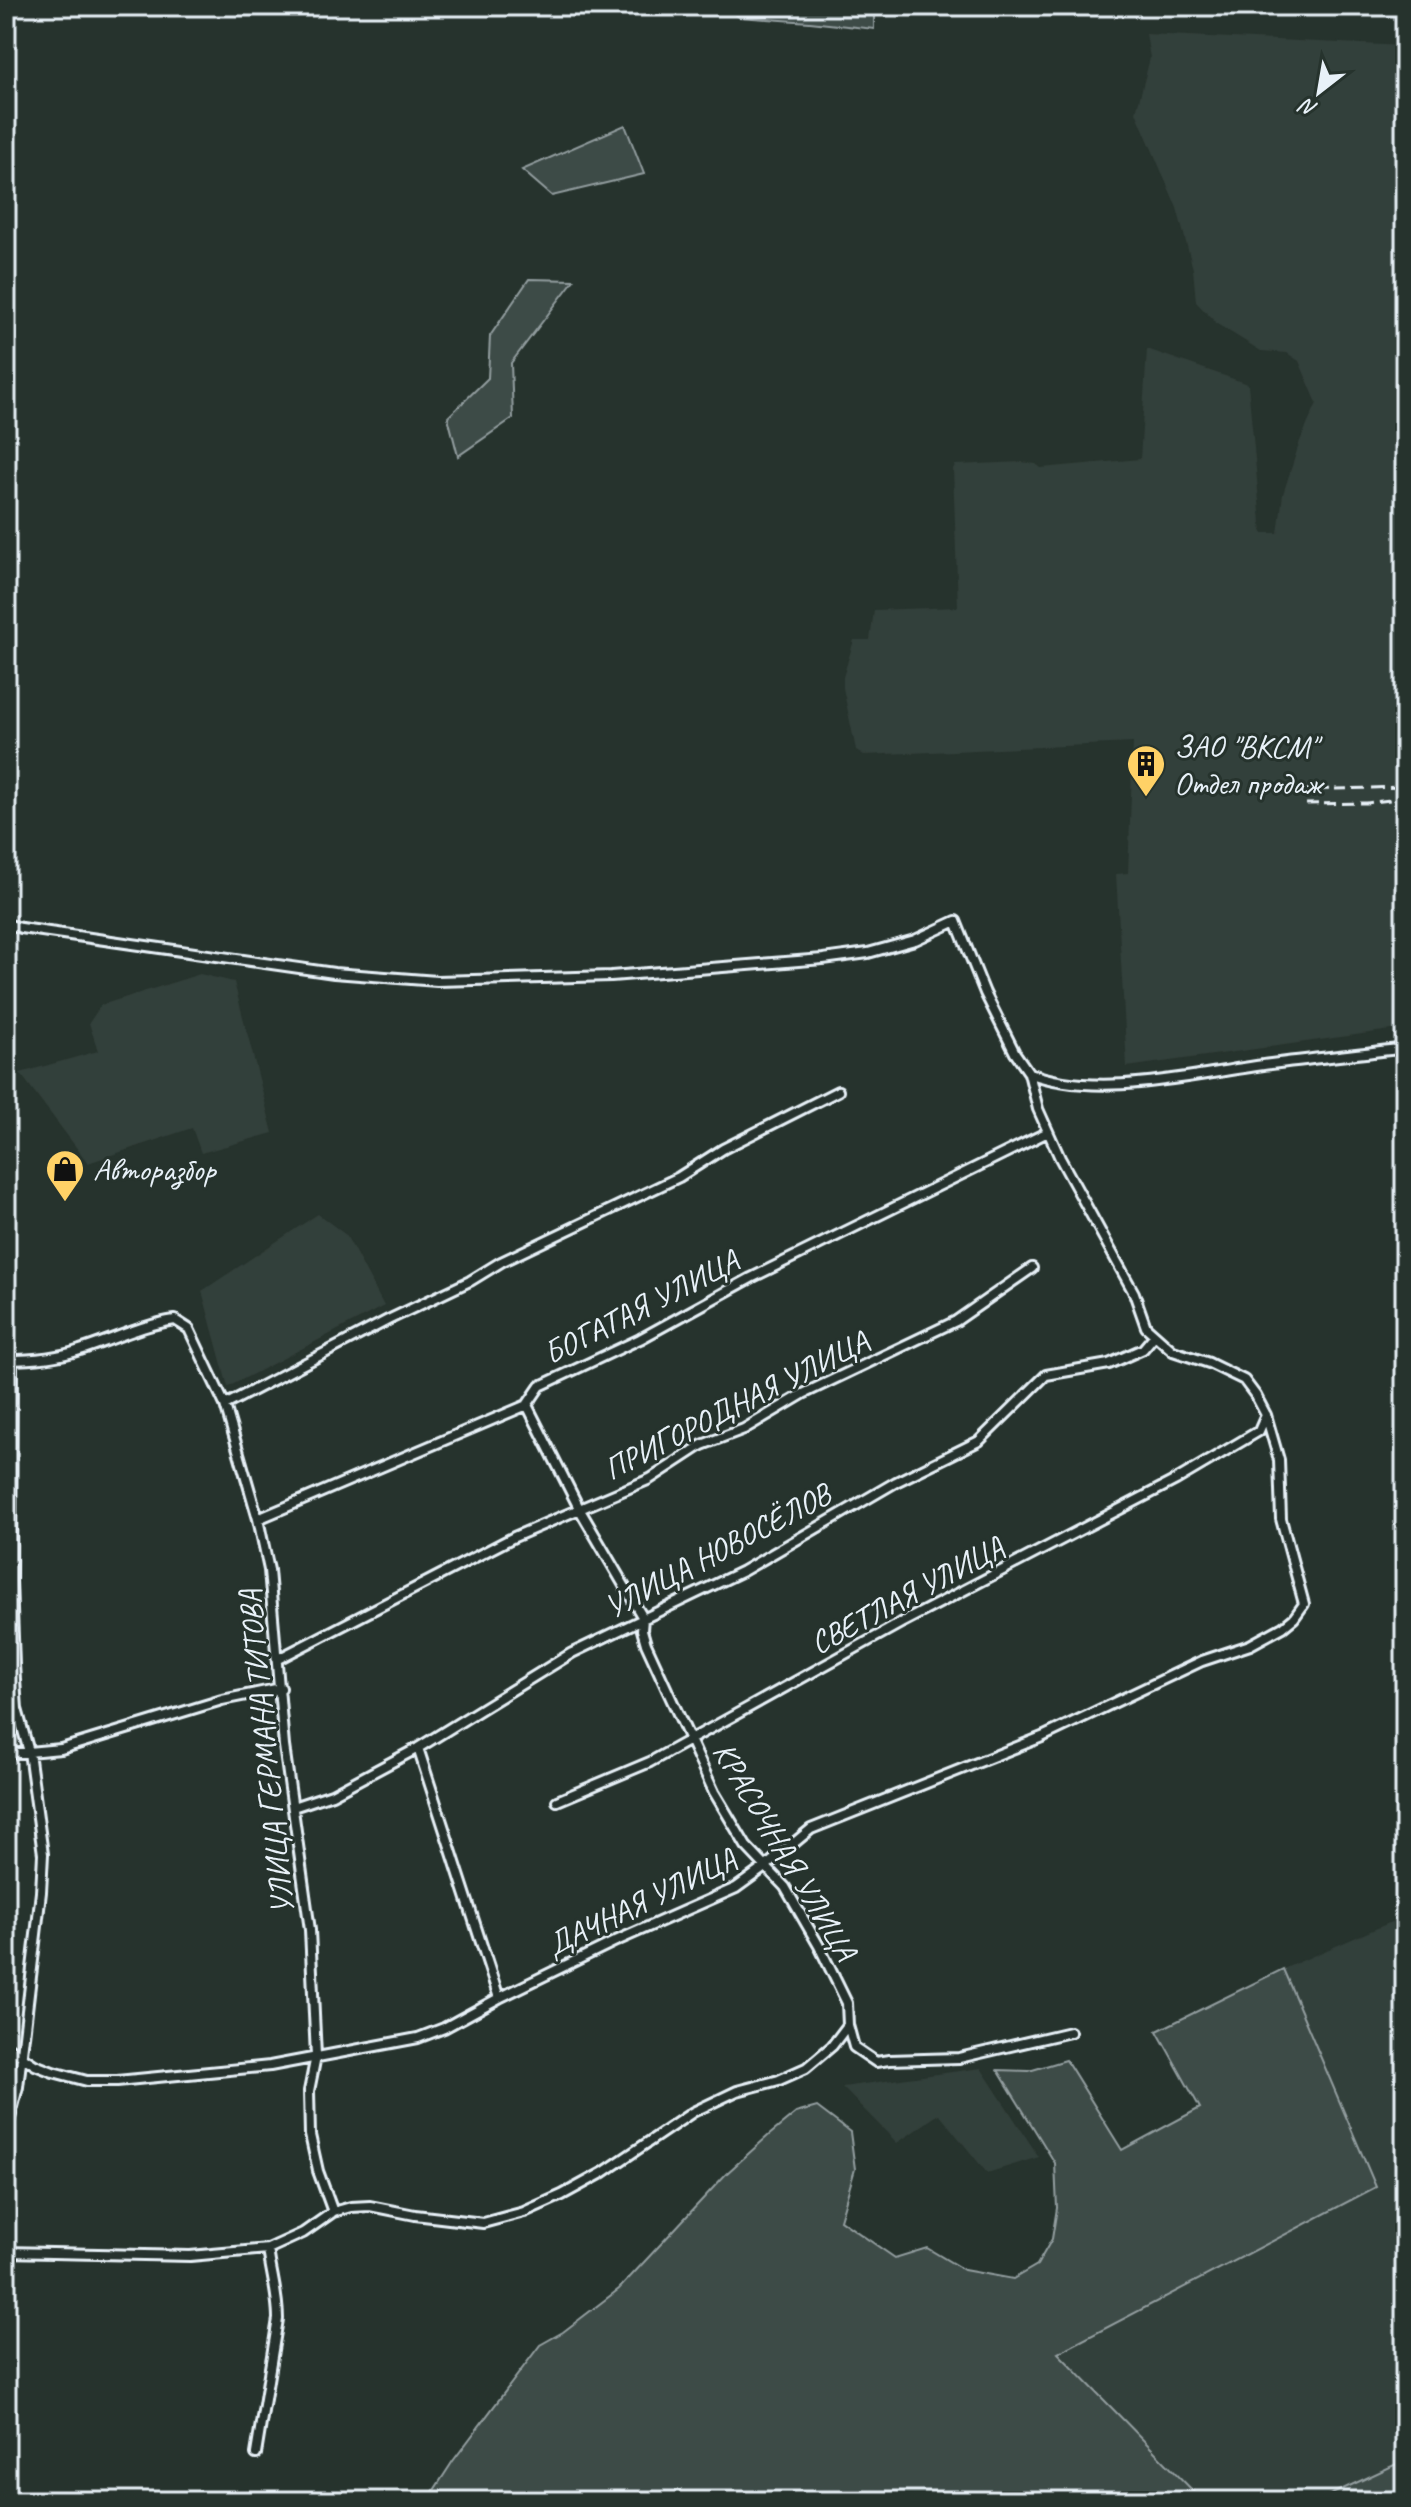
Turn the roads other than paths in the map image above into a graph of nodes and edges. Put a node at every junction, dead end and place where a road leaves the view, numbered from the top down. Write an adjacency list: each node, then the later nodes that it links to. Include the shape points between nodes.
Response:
1 (6, 924): 3 (street, via 334,973 437,981 611,976 823,959 915,940 956,921 985,993)
2 (1405, 1048): 3 (street, via 1138,1082 1079,1085)
3 (1029, 1073): 5 (street)
4 (838, 1091): 10 (street, via 679,1177)
5 (1048, 1132): 8 (street); 11 (street, БОГАТАЯ УЛИЦА, via 540,1386)
6 (1032, 1268): 13 (street, ПРИГОРОДНАЯ УЛИЦА, via 956,1321)
7 (6, 1332): 9 (street)
8 (1154, 1336): 12 (street, via 1173,1351 1244,1380); 15 (street, УЛИЦА НОВОСЁЛОВ, via 1143,1349 1109,1364 1046,1375 979,1441 896,1482 743,1571)
9 (9, 1360): 10 (street, УЛИЦА ГЕРМАНА ТИТОВА, via 53,1357 175,1320 189,1329); 20 (street, via 11,1595 17,1709)
10 (225, 1405): 14 (street, УЛИЦА ГЕРМАНА ТИТОВА)
11 (527, 1405): 13 (street, КРАСОЧНАЯ УЛИЦА); 14 (street, БОГАТАЯ УЛИЦА)
12 (1266, 1415): 18 (street, СВЕТЛАЯ УЛИЦА, via 1259,1431 1189,1473); 24 (street, ДАЧНАЯ УЛИЦА, via 1279,1460 1281,1519 1304,1604 1294,1618 1250,1645 1202,1661 1042,1737 811,1829)
13 (580, 1510): 15 (street, КРАСОЧНАЯ УЛИЦА); 16 (street, ПРИГОРОДНАЯ УЛИЦА, via 514,1537)
14 (258, 1519): 16 (street, УЛИЦА ГЕРМАНА ТИТОВА)
15 (643, 1618): 18 (street, КРАСОЧНАЯ УЛИЦА, via 646,1644); 19 (street, УЛИЦА НОВОСЁЛОВ, via 572,1653)
16 (278, 1659): 17 (street, УЛИЦА ГЕРМАНА ТИТОВА)
17 (281, 1688): 20 (street, via 222,1700 61,1749); 23 (street, УЛИЦА ГЕРМАНА ТИТОВА)
18 (691, 1738): 22 (street, СВЕТЛАЯ УЛИЦА, via 650,1762); 24 (street, КРАСОЧНАЯ УЛИЦА, via 714,1792)
19 (418, 1748): 23 (street, УЛИЦА НОВОСЁЛОВ, via 332,1794); 25 (street)
20 (29, 1752): 21 (street); 29 (street, via 43,1854)
21 (6, 1754)
22 (557, 1801)
23 (293, 1807): 30 (street, УЛИЦА ГЕРМАНА ТИТОВА, via 310,1930)
24 (765, 1867): 25 (street, ДАЧНАЯ УЛИЦА, via 736,1888); 26 (street, КРАСОЧНАЯ УЛИЦА, via 785,1887 819,1946 847,2003)
25 (499, 1998): 30 (street, ДАЧНАЯ УЛИЦА, via 418,2038)
26 (848, 2025): 27 (street, КРАСОЧНАЯ УЛИЦА, via 854,2047 876,2062 959,2058); 32 (street, via 806,2068 693,2112 604,2172 524,2212 483,2223 370,2206)
27 (1070, 2032)
28 (6, 2046): 29 (street, ДАЧНАЯ УЛИЦА)
29 (21, 2055): 30 (street, ДАЧНАЯ УЛИЦА, via 35,2065 87,2081 270,2066); 31 (street)
30 (316, 2056): 32 (street, УЛИЦА ГЕРМАНА ТИТОВА, via 309,2091 310,2135)
31 (6, 2134)
32 (333, 2212): 33 (street)
33 (268, 2249): 34 (street, via 190,2256); 35 (street, via 278,2319)
34 (6, 2252)
35 (256, 2454)
36 (6, 2498): 37 (street)
37 (20, 2501)

